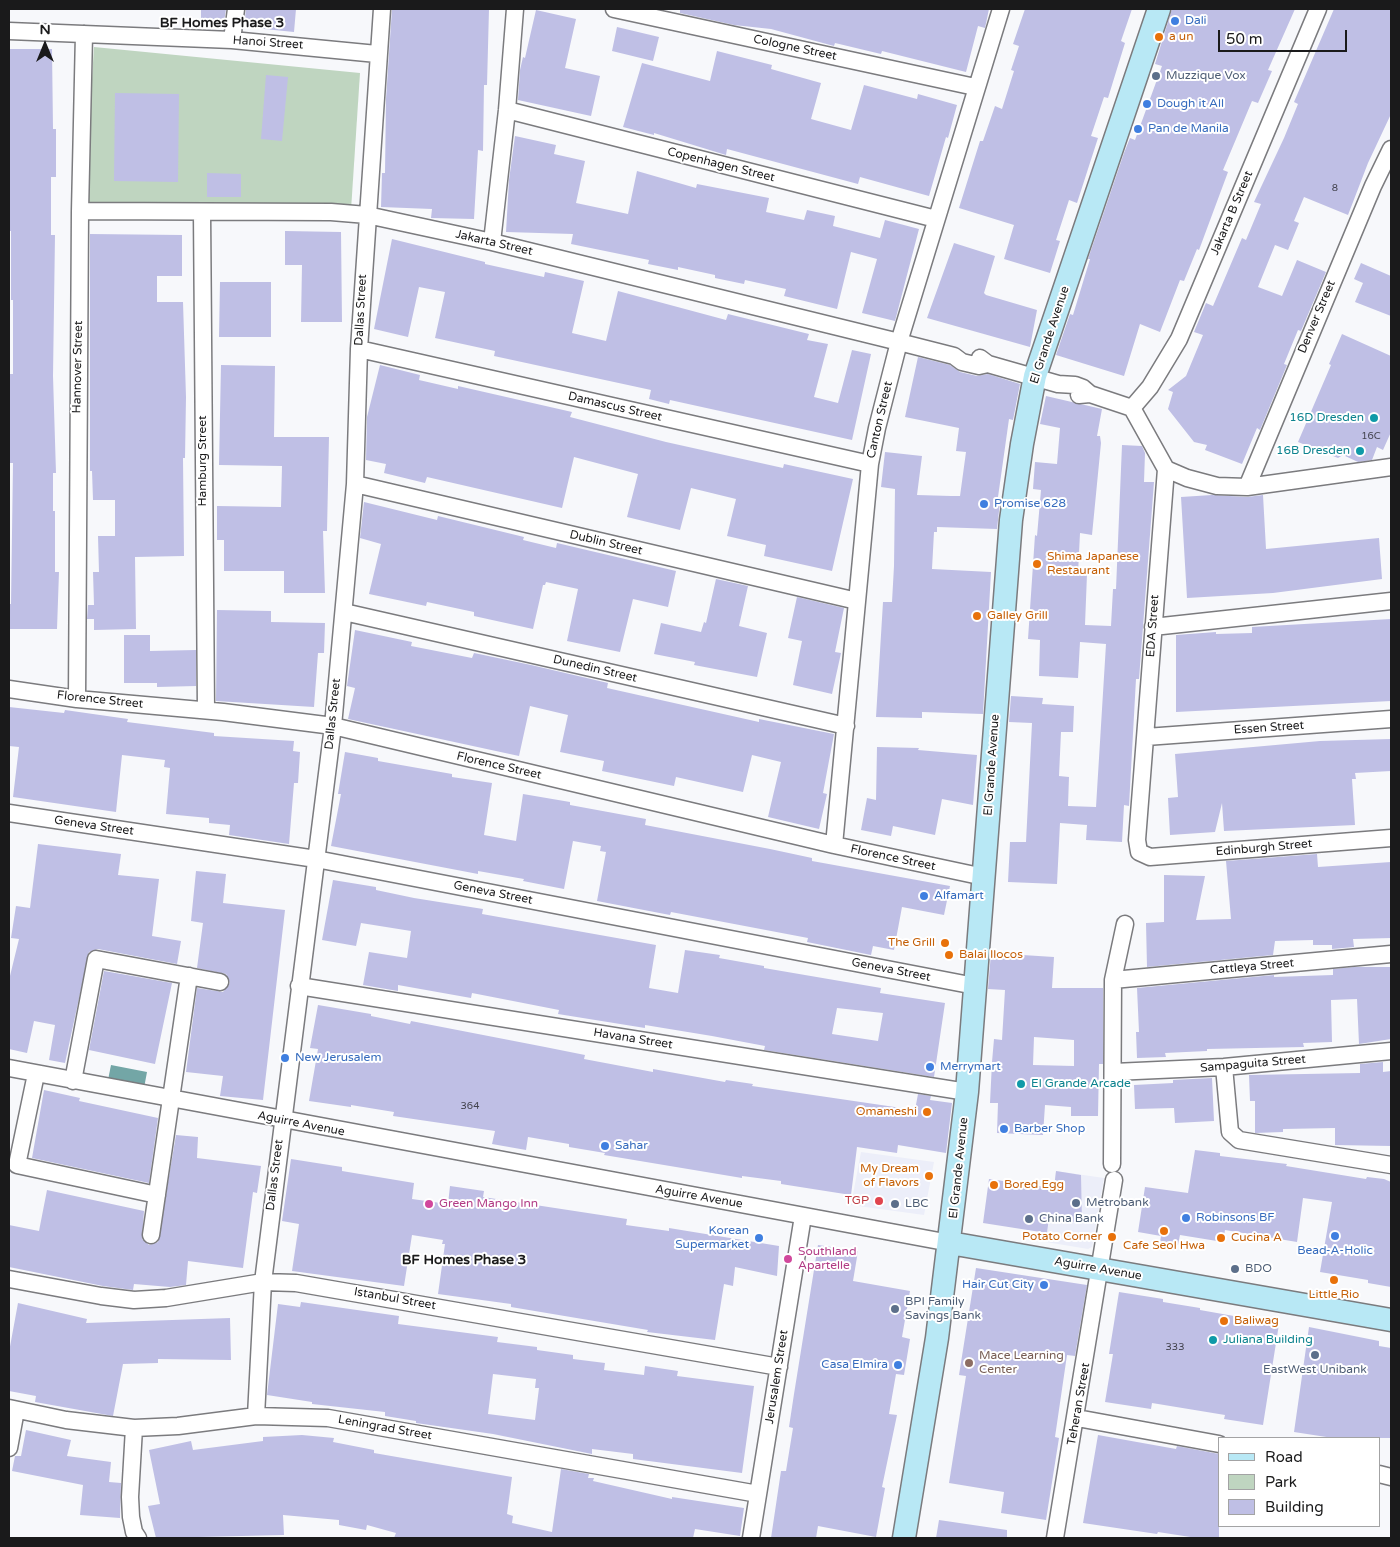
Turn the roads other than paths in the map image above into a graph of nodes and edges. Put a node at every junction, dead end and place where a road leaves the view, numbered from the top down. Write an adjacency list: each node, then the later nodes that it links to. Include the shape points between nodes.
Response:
1 (236, 9): 10 (street)
2 (382, 9): 11 (street, Dallas Street)
3 (514, 9): 13 (street)
4 (614, 9): 12 (street, Cologne Street)
5 (1001, 9): 12 (street, Canton Street)
6 (1159, 9): 22 (street, El Grande Avenue)
7 (1318, 9): 23 (street, Jakarta B Street, via 1179,339 1150,387)
8 (9, 31): 9 (street, Hanoi Street)
9 (84, 34): 10 (street, Hanoi Street); 15 (street, Hannover Street)
10 (232, 40): 11 (street, Hanoi Street)
11 (377, 54): 17 (street, Dallas Street)
12 (975, 87): 18 (street, Canton Street)
13 (507, 110): 18 (street, Copenhagen Street); 19 (street)
14 (1391, 149): 28 (street, Denver Street)
15 (80, 211): 16 (street, Jakarta Street); 34 (street, Hannover Street)
16 (202, 212): 17 (street, Jakarta Street); 35 (street, Hamburg Street)
17 (367, 215): 19 (street, Jakarta Street); 21 (street, Dallas Street)
18 (936, 219): 20 (street, Canton Street)
19 (492, 242): 20 (street, Jakarta Street)
20 (899, 342): 22 (street, Jakarta Street, via 954,356 964,354 988,364); 24 (street, Canton Street)
21 (359, 349): 24 (street, Damascus Street); 27 (street, Dallas Street)
22 (1036, 376): 23 (street, Jakarta Street, via 1065,390 1080,395 1090,394); 45 (street, El Grande Avenue, via 1011,520)
23 (1132, 408): 26 (street)
24 (870, 464): 29 (street, Canton Street)
25 (1391, 467): 28 (street)
26 (1166, 469): 28 (street, via 1217,486); 32 (street, EDA Street)
27 (355, 484): 29 (street, Dublin Street); 31 (street, Dallas Street)
28 (1247, 487)
29 (858, 601): 38 (street, Canton Street)
30 (1391, 601): 32 (street)
31 (344, 612): 37 (street, Dallas Street); 38 (street, Dunedin Street)
32 (1153, 627): 39 (street, EDA Street)
33 (9, 689): 34 (street, Florence Street)
34 (77, 699): 35 (street, Florence Street)
35 (206, 710): 37 (street, Florence Street)
36 (1391, 719): 39 (street, Essen Street)
37 (332, 726): 42 (street, Florence Street); 44 (street, Dallas Street)
38 (846, 726): 42 (street, Canton Street)
39 (1146, 738): 43 (street, EDA Street)
40 (9, 814): 44 (street, Geneva Street)
41 (1391, 838): 43 (street, Edinburgh Street, via 1150,858)
42 (834, 845): 45 (street, Florence Street)
43 (1138, 852)
44 (316, 859): 51 (street, Dallas Street); 52 (street, Geneva Street)
45 (984, 877): 52 (street, El Grande Avenue)
46 (1125, 924): 49 (street, Teheran Street)
47 (1391, 954): 49 (street, Cattleya Street)
48 (189, 976): 50 (street); 58 (street, via 96,959); 60 (street)
49 (1113, 980): 56 (street, Teheran Street)
50 (220, 982)
51 (299, 986): 59 (street, Havana Street); 61 (street, Dallas Street)
52 (975, 986): 59 (street, El Grande Avenue)
53 (1391, 1051): 54 (street, Sampaguita Street)
54 (1224, 1067): 56 (street, Sampaguita Street); 62 (street, via 1230,1132 1238,1140)
55 (9, 1068): 57 (street, Aguirre Avenue)
56 (1114, 1072): 67 (street, Teheran Street, via 1113,1172)
57 (36, 1074): 58 (street, Aguirre Avenue); 63 (street, via 17,1165)
58 (72, 1081): 60 (street, Aguirre Avenue)
59 (967, 1092): 66 (street, El Grande Avenue)
60 (171, 1100): 61 (street, Aguirre Avenue); 63 (street)
61 (281, 1120): 64 (street, Aguirre Avenue); 69 (street, Dallas Street)
62 (1391, 1166)
63 (157, 1195): 65 (street)
64 (803, 1216): 66 (street, Aguirre Avenue); 71 (street, Jerusalem Street)
65 (151, 1235)
66 (950, 1243): 67 (street, Aguirre Avenue); 81 (street, El Grande Avenue)
67 (1100, 1270): 70 (street, Aguirre Avenue); 74 (street, Teheran Street)
68 (9, 1279): 69 (street, Istanbul Street, via 134,1300)
69 (262, 1282): 71 (street, Istanbul Street, via 337,1289); 73 (street, Dallas Street)
70 (1391, 1320)
71 (779, 1367): 78 (street, Jerusalem Street)
72 (12, 1409): 75 (street, Leningrad Street, via 66,1420); 77 (street)
73 (256, 1416): 75 (street, Leningrad Street); 78 (street, Leningrad Street, via 292,1416 368,1424)
74 (1077, 1418): 76 (street); 82 (street, Teheran Street)
75 (134, 1428): 79 (street, via 130,1497 131,1517)
76 (1218, 1444)
77 (9, 1448)
78 (758, 1494): 80 (street, Jerusalem Street)
79 (138, 1538)
80 (750, 1538)
81 (904, 1538)
82 (1055, 1538)

